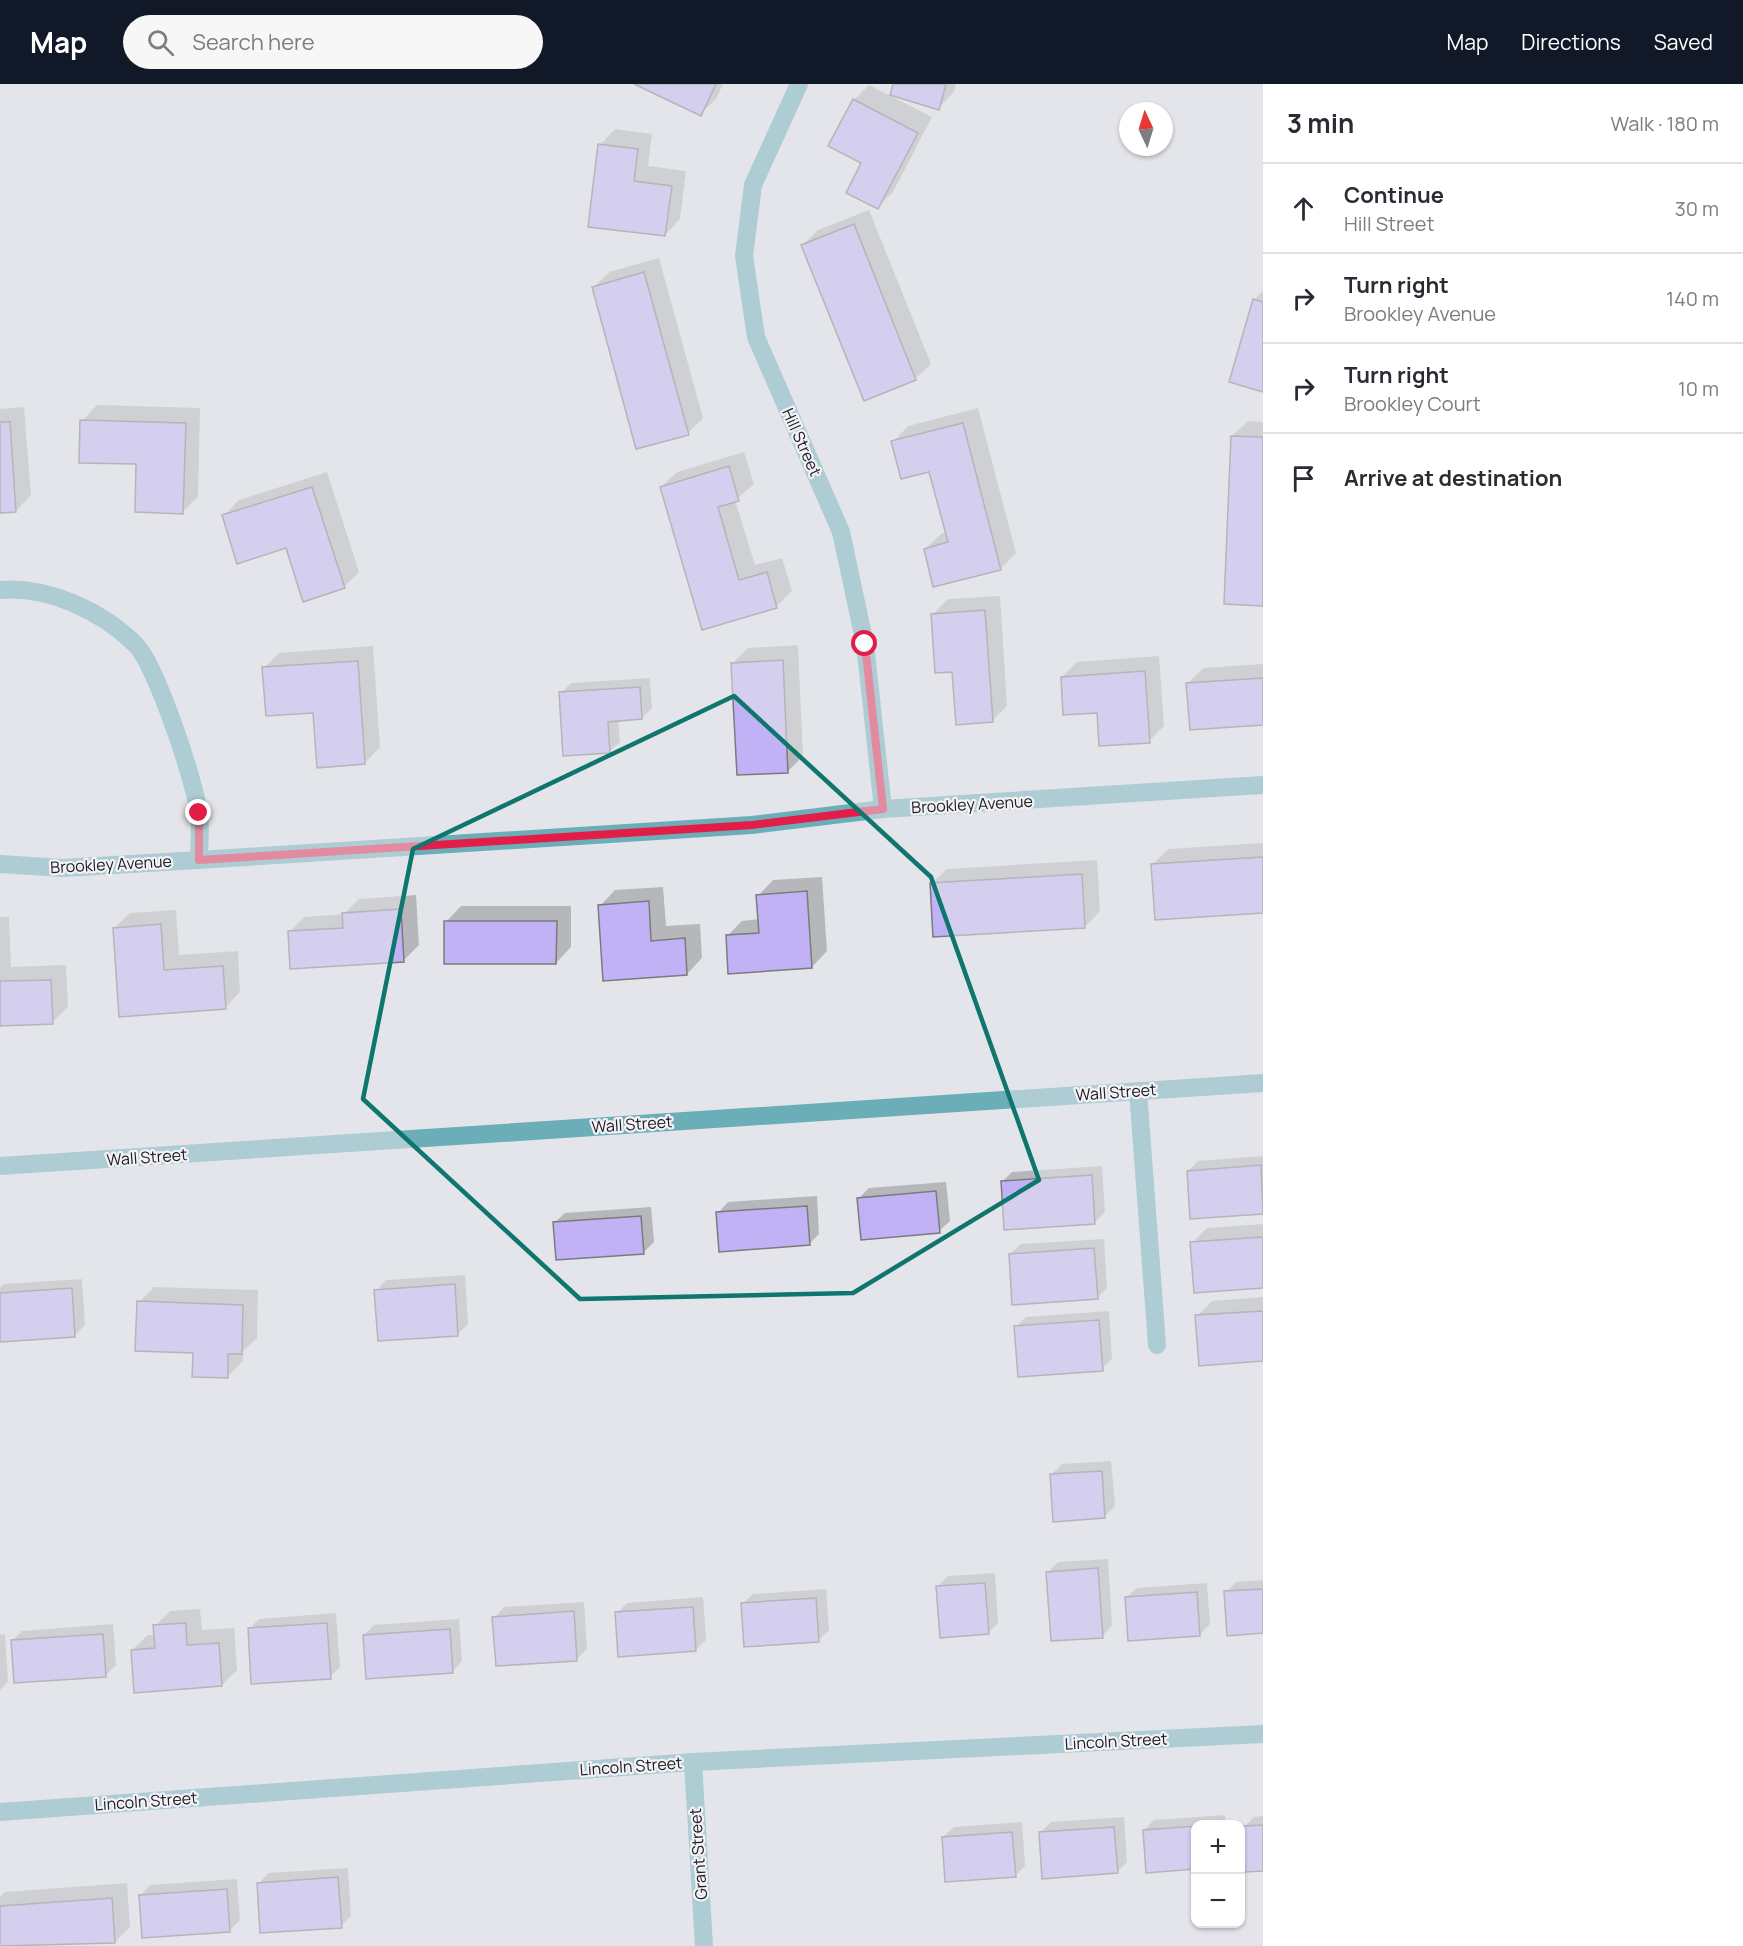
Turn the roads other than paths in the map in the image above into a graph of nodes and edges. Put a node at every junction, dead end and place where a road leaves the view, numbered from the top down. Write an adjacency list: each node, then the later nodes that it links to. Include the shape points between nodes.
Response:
1 (799, 84): 4 (street, Hill Street, via 753,185 744,256 756,337 841,532 865,644)
2 (0, 590): 5 (street, via 57,597 100,616 138,646 176,733 199,813)
3 (1263, 785): 4 (street, Brookley Avenue)
4 (883, 809): 5 (street, Brookley Avenue, via 752,825)
5 (199, 860): 6 (street, Brookley Avenue, via 63,868)
6 (0, 864)
7 (1263, 1083): 8 (street, Wall Street)
8 (1138, 1091): 9 (street, Wall Street); 10 (street)
9 (0, 1166)
10 (1157, 1345)
11 (1263, 1734): 12 (street, Lincoln Street)
12 (693, 1762): 13 (street, Lincoln Street); 14 (street, Grant Street)
13 (0, 1812)
14 (704, 1946)

